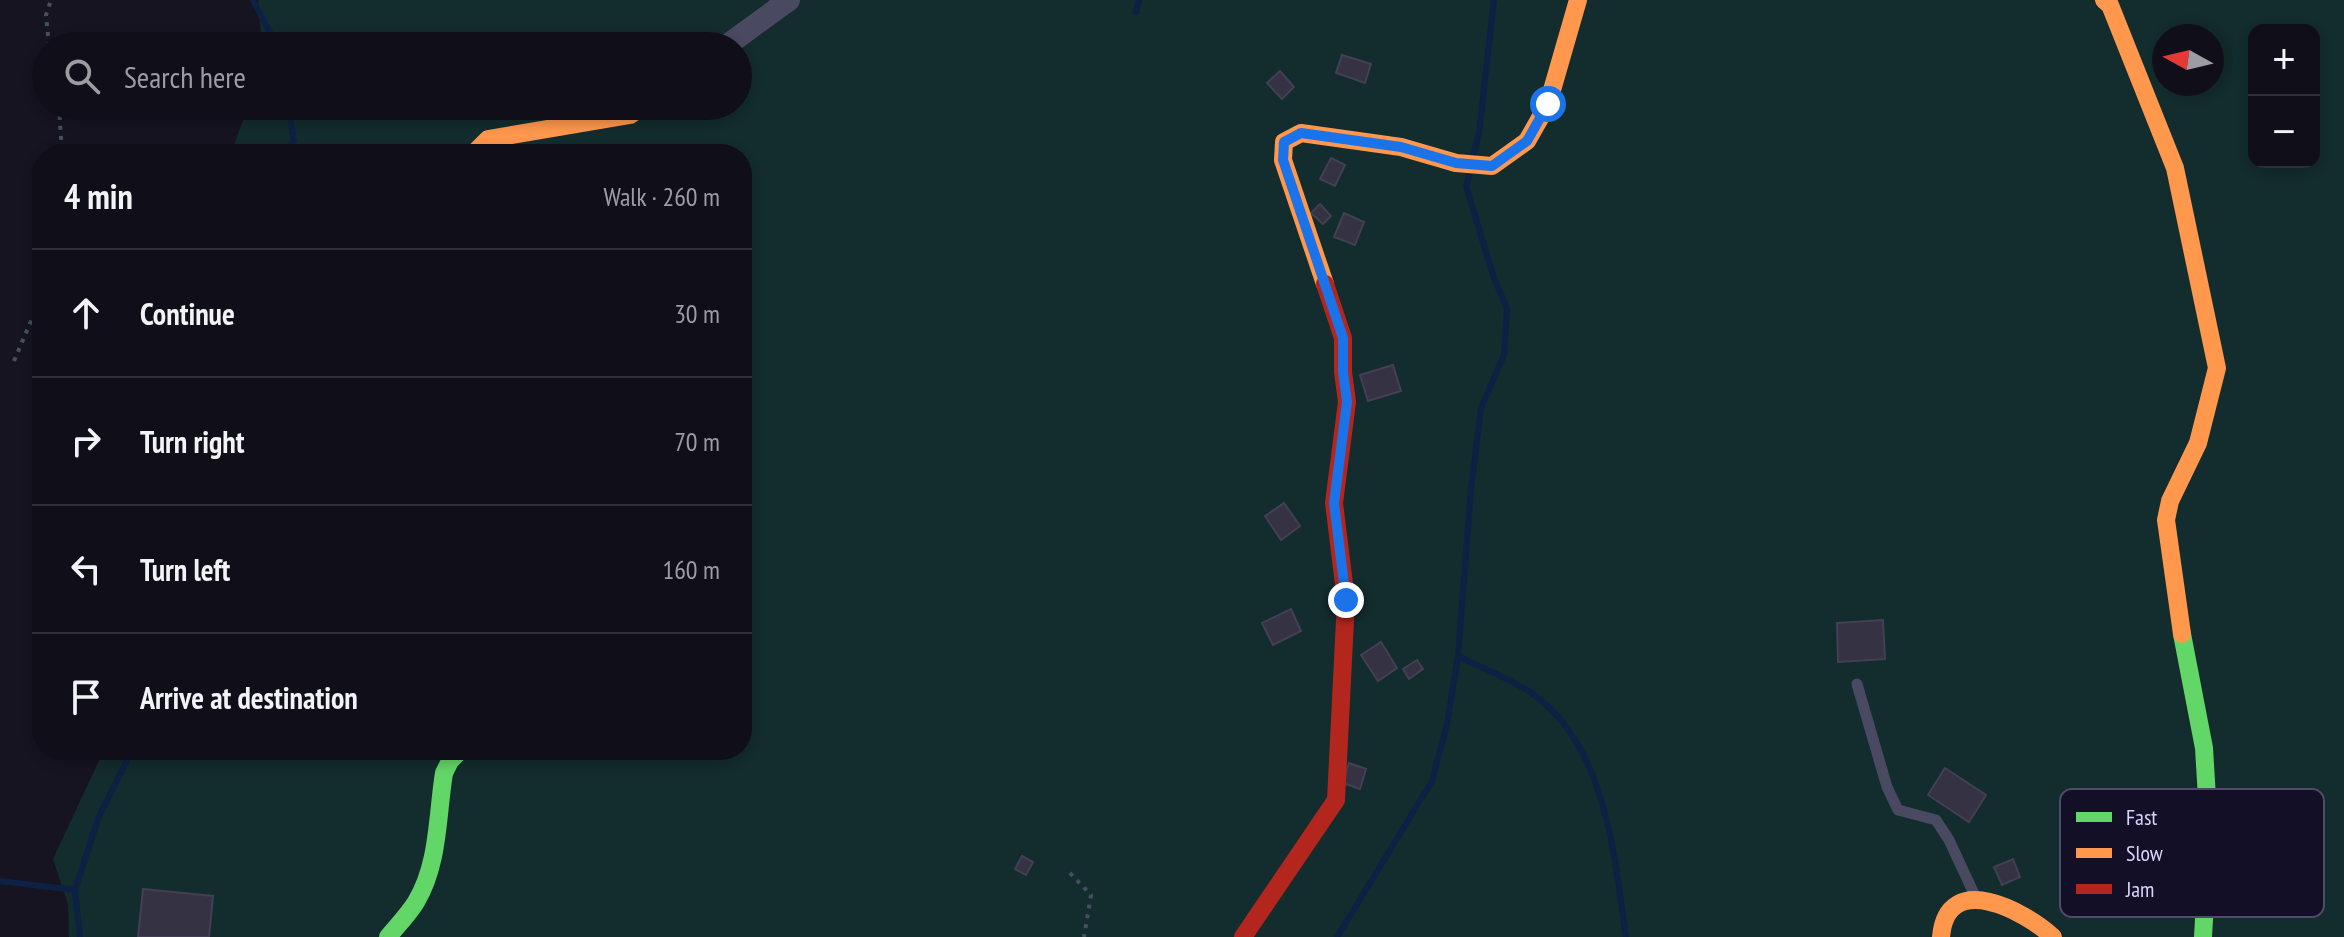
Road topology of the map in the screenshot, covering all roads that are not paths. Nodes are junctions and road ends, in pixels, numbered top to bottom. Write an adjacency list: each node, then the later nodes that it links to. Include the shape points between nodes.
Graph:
1 (789, 0): 4 (street)
2 (1578, 0): 13 (street, via 1548,104 1527,141 1492,166 1301,133 1284,142 1283,160 1343,338 1347,402 1334,503 1346,600 1336,800)
3 (2104, 0): 9 (street, via 2175,168 2217,368 2198,443 2166,520)
4 (745, 32)
5 (600, 120): 6 (street)
6 (483, 144)
7 (1857, 684): 10 (lane, via 1898,810 1936,820)
8 (451, 760): 12 (street, via 444,773 427,877 417,901)
9 (2206, 789)
10 (1977, 899): 14 (street, via 1951,910); 15 (street, via 2009,908)
11 (2204, 917): 16 (street)
12 (388, 937)
13 (1243, 937)
14 (1941, 937)
15 (2053, 937)
16 (2203, 937)

